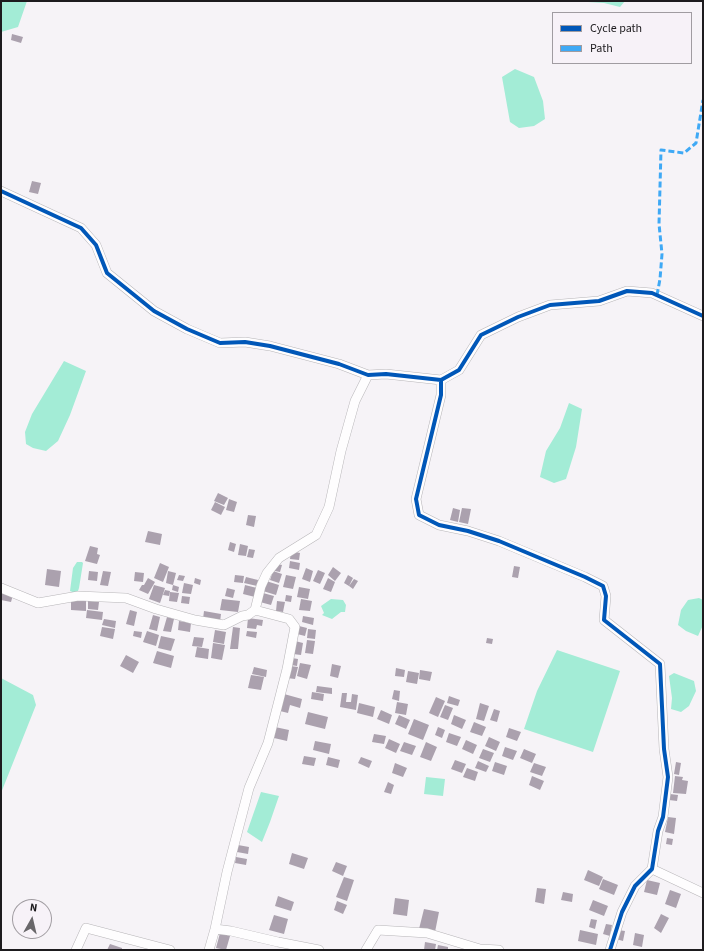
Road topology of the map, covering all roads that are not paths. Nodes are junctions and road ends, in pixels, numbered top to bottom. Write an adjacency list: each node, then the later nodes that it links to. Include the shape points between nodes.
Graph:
1 (1, 191): 3 (street, via 81,228 96,245 107,273 154,311 187,329 220,343 245,342 270,346 339,364)
2 (703, 316): 4 (street, via 652,293 627,291 599,301 550,305 518,316 481,335 459,370)
3 (368, 375): 4 (street, via 386,374); 6 (street, via 355,401 341,451 330,507 316,535 279,558 267,574)
4 (441, 380): 7 (street, via 440,403 416,499 419,515 439,525 500,541 603,586 606,596 604,620 660,664 664,749 668,777)
5 (1, 588): 6 (street, via 38,603 78,596 126,598 195,620 224,625)
6 (255, 610): 9 (street, via 289,619 295,626 288,669 268,743 249,788)
7 (652, 870): 8 (street); 16 (street, via 635,886 622,912)
8 (703, 893)
9 (215, 930): 12 (street); 13 (street, via 231,930)
10 (76, 950): 11 (street, via 86,928)
11 (170, 950)
12 (209, 950)
13 (319, 950)
14 (366, 950): 15 (street, via 378,930 427,933 480,949)
15 (499, 950)
16 (610, 950)

